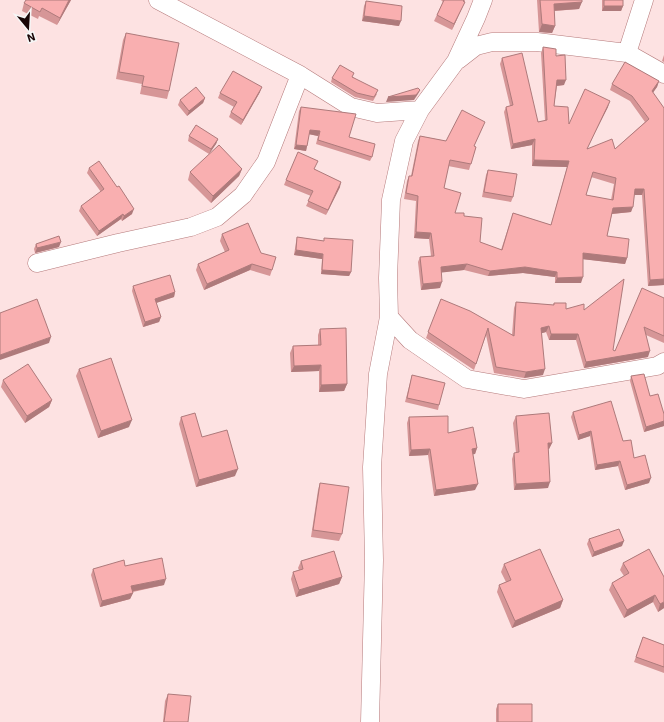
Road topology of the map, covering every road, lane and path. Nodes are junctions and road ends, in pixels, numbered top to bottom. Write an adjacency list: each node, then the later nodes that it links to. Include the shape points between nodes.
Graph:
1 (158, 0): 7 (street)
2 (483, 0): 5 (street)
3 (644, 0): 4 (street)
4 (627, 54): 5 (street, via 537,42 492,42 476,46); 6 (street)
5 (456, 61): 8 (street)
6 (664, 74)
7 (300, 75): 8 (street, via 352,107 377,113); 9 (street, via 266,162 243,195 217,217 192,228)
8 (420, 110): 10 (street, via 404,141 391,200)
9 (38, 263)
10 (388, 317): 11 (street, via 410,340 467,379 524,389 657,366); 12 (street, via 378,374 372,467 374,560)
11 (664, 362)
12 (370, 722)

